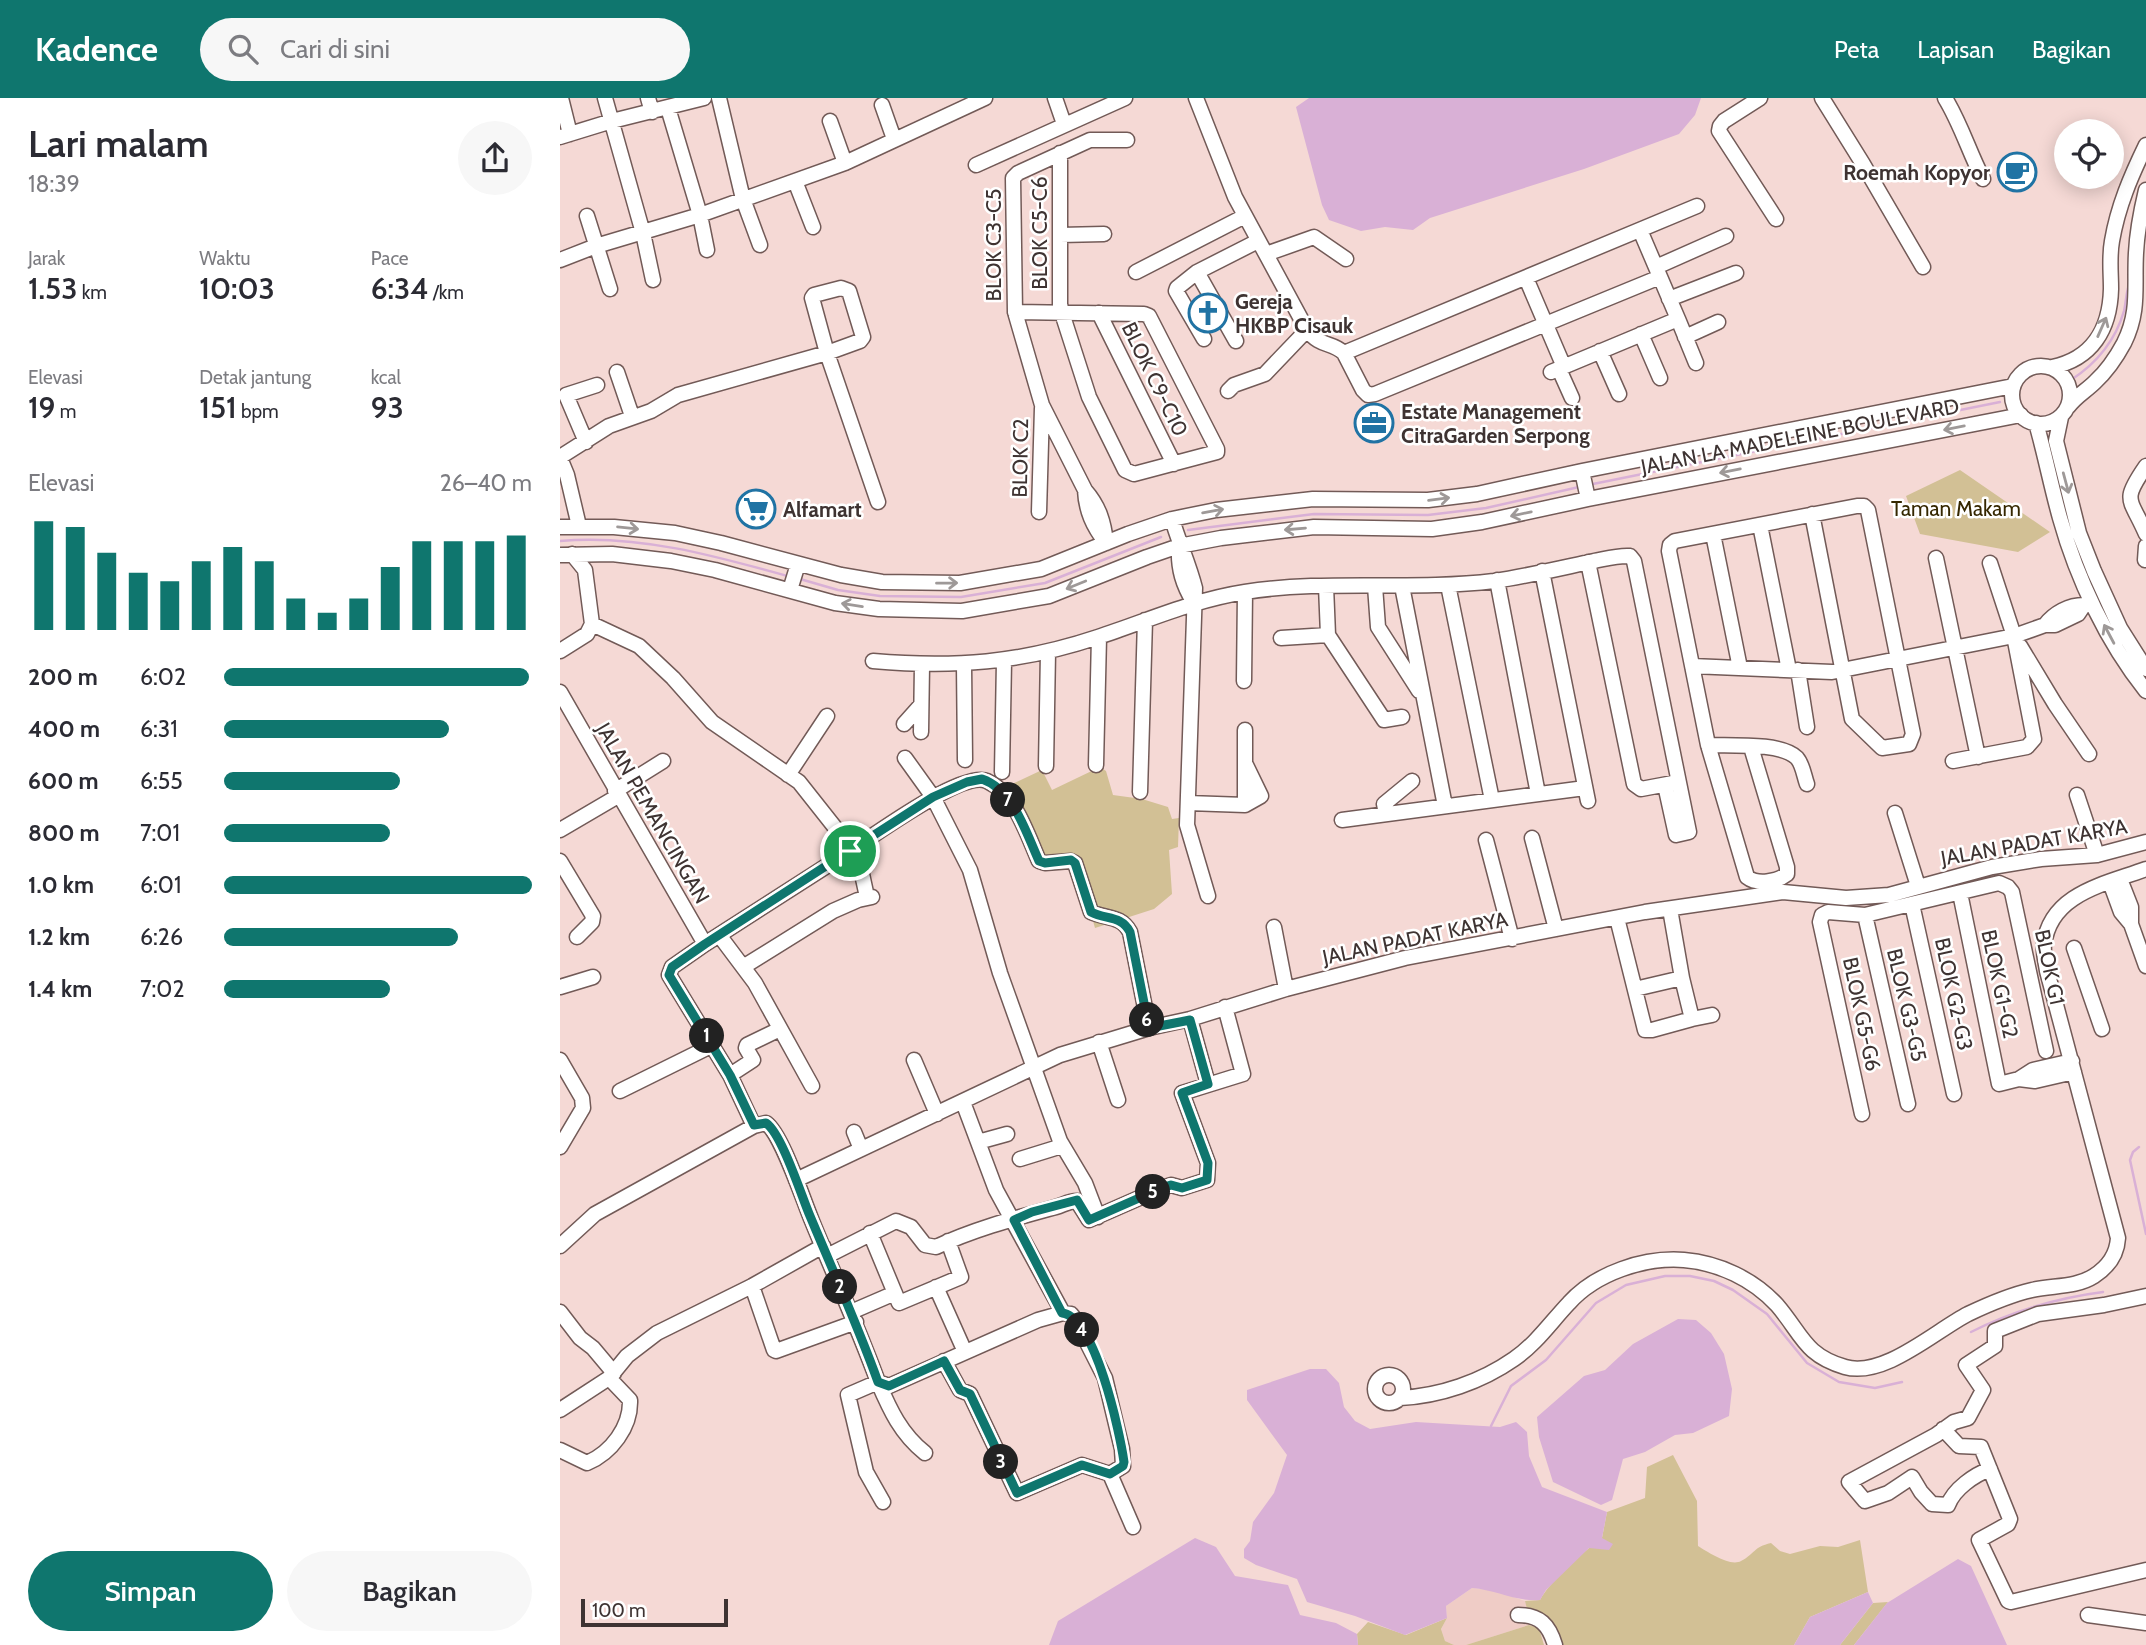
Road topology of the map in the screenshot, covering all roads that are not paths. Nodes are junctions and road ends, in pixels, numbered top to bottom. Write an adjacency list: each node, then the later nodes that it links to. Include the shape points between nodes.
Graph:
1 (561, 98): 18 (street)
2 (605, 98): 15 (street)
3 (719, 98): 28 (street)
4 (985, 98): 19 (street)
5 (1055, 98): 17 (street)
6 (1125, 98): 17 (street)
7 (1196, 98): 32 (street)
8 (1760, 98): 33 (street, via 1724,121 1719,131)
9 (1822, 98): 47 (street)
10 (1945, 98): 25 (street)
11 (695, 99): 14 (street)
12 (650, 105): 14 (street); 15 (street)
13 (882, 105): 19 (street)
14 (668, 108): 30 (street)
15 (612, 121): 18 (street); 36 (street)
16 (831, 121): 23 (street)
17 (1064, 124): 24 (street)
18 (565, 136)
19 (894, 139): 23 (street)
20 (1127, 140): 22 (street, via 1090,140)
21 (2146, 145): 71 (street, one-way to 21, via 2080,358 2102,329 2109,309 2109,262 2119,207)
22 (1060, 153): 38 (street, BLOK C5-C6); 56 (street, BLOK C3-C5, via 1013,178)
23 (845, 163): 26 (street)
24 (976, 165)
25 (1983, 179)
26 (795, 181): 28 (street); 34 (street)
27 (2146, 190): 81 (street, via 2139,219 2133,318 2111,364)
28 (743, 199): 30 (street); 41 (street)
29 (1697, 206): 35 (street)
30 (700, 215): 36 (street); 43 (street)
31 (587, 216): 42 (street)
32 (1245, 216): 40 (street); 48 (street)
33 (1776, 219)
34 (813, 228)
35 (1640, 230): 50 (street); 52 (street)
36 (643, 233): 42 (street); 53 (street)
37 (1104, 234): 38 (street)
38 (1060, 235): 57 (street, BLOK C5-C6)
39 (1726, 236): 50 (street)
40 (1258, 240): 44 (street); 49 (street)
41 (760, 245)
42 (596, 246): 46 (street); 54 (street)
43 (707, 250)
44 (1266, 254): 45 (street, via 1314,237); 62 (street)
45 (1346, 259)
46 (560, 260)
47 (1923, 267)
48 (1136, 272)
49 (1197, 272): 65 (street, via 1176,291); 66 (street)
50 (1658, 272): 55 (street); 61 (street)
51 (1736, 273): 55 (street)
52 (1526, 278): 61 (street); 69 (street)
53 (653, 280)
54 (610, 289)
55 (1670, 299): 59 (street)
56 (1015, 312): 57 (street); 80 (street, BLOK C3-C5)
57 (1062, 313): 58 (street); 87 (street, BLOK C5-C6, via 1089,397 1125,470 1134,474)
58 (1099, 313): 87 (street, BLOK C9-C10); 87 (street, via 1144,314 1152,319 1217,449 1215,454)
59 (1678, 319): 63 (street); 64 (street)
60 (1718, 322): 64 (street)
61 (1546, 326): 69 (street, via 1376,394 1363,390); 72 (street)
62 (1307, 330): 69 (street, via 1315,340); 77 (street, via 1265,374)
63 (1641, 334): 67 (street); 74 (street)
64 (1685, 337): 70 (street)
65 (1204, 339)
66 (1236, 341)
67 (1601, 351): 72 (street); 78 (street)
68 (827, 353): 68 (street, via 863,337 845,288 812,296); 83 (street, via 678,395); 91 (street)
69 (1345, 354)
70 (1696, 363)
71 (2052, 368): 76 (street, via 2033,366); 81 (street, via 2070,388)
72 (1558, 369): 79 (street)
73 (617, 372): 83 (street)
74 (1660, 379)
75 (597, 385): 85 (street, via 566,395)
76 (2013, 386): 82 (street, via 2013,402); 89 (street, JALAN LA MADELEINE BOULEVARD)
77 (1228, 391)
78 (1619, 394)
79 (1572, 398)
80 (1042, 405): 92 (street, BLOK C2); 99 (street, via 1084,490 1095,529)
81 (2064, 412): 84 (street, via 2053,422); 114 (street, one-way to 114, via 2056,441)
82 (2021, 415): 84 (street); 90 (street, JALAN LA MADELEINE BOULEVARD, one-way to 90)
83 (632, 416): 85 (street)
84 (2036, 423): 114 (street, via 2072,555)
85 (586, 442): 86 (street)
86 (560, 458): 96 (street, via 567,475)
87 (1174, 464)
88 (2145, 470): 98 (street, via 2129,496)
89 (1582, 471): 90 (street); 94 (street, JALAN LA MADELEINE BOULEVARD, one-way to 89, via 1313,499 1428,500)
90 (1588, 499): 100 (street, JALAN LA MADELEINE BOULEVARD, one-way to 100, via 1432,529 1314,527)
91 (878, 502)
92 (1039, 512)
93 (1812, 514): 95 (street); 125 (street, via 1857,506 1868,510); 134 (street)
94 (1172, 519): 99 (street, JALAN LA MADELEINE BOULEVARD); 100 (street)
95 (1760, 524): 97 (street); 133 (street)
96 (570, 526): 105 (street, JALAN LA MADELEINE BOULEVARD, one-way to 105, via 675,533)
97 (1713, 534): 130 (street, via 1675,541 1669,551); 131 (street)
98 (2146, 534)
99 (1105, 542): 105 (street, JALAN LA MADELEINE BOULEVARD, one-way to 99, via 882,582 960,583 1041,569)
100 (1179, 546): 112 (street, JALAN LA MADELEINE BOULEVARD, one-way to 112, via 1049,596 962,611 879,609); 115 (street, via 1185,589)
101 (566, 554): 112 (street, JALAN LA MADELEINE BOULEVARD, via 671,561); 117 (street, via 585,570)
102 (1936, 558): 122 (street)
103 (1588, 562): 103 (street, via 1634,784 1641,789 1672,784 1634,561 1625,555); 106 (street)
104 (1990, 563): 119 (street)
105 (798, 564): 112 (street)
106 (1542, 571): 107 (street); 162 (street, via 1586,794)
107 (1497, 580): 108 (street); 162 (street)
108 (1448, 585): 111 (street); 165 (street)
109 (1326, 586): 110 (street); 113 (street); 118 (street)
110 (1375, 586): 111 (street); 138 (street, via 1378,627)
111 (1402, 586): 138 (street)
112 (790, 590)
113 (1245, 592): 115 (street); 135 (street)
114 (2094, 600): 119 (street, via 2074,605 2051,616 2045,625); 132 (street, via 2120,628); 136 (street, one-way to 114, via 2115,645)
115 (1194, 603): 116 (street); 166 (street)
116 (1145, 620): 120 (street); 160 (street)
117 (592, 624): 123 (street, via 587,634); 157 (street, via 639,646 712,722)
118 (1328, 635): 121 (street); 141 (street, via 1384,720)
119 (2014, 636): 122 (street); 148 (street); 149 (street, via 2034,739 2027,747)
120 (1099, 637): 124 (street); 154 (street)
121 (1281, 638)
122 (1955, 648): 125 (street); 149 (street)
123 (560, 650)
124 (1048, 652): 127 (street); 155 (street)
125 (1898, 659): 134 (street); 134 (street, via 1913,740 1885,749 1852,719)
126 (873, 661): 128 (street)
127 (1004, 661): 129 (street); 156 (street)
128 (922, 665): 129 (street); 139 (street)
129 (964, 665): 151 (street)
130 (1692, 666): 131 (street); 146 (street)
131 (1740, 668): 133 (street)
132 (2146, 669)
133 (1793, 670): 134 (street); 143 (street)
134 (1842, 670)
135 (1244, 681)
136 (2146, 691)
137 (560, 692): 161 (street, JALAN PEMANCINGAN)
138 (1424, 698): 167 (street)
139 (921, 705): 142 (street); 145 (street)
140 (827, 716): 157 (street)
141 (1402, 717)
142 (904, 724)
143 (1807, 727)
144 (1245, 730): 166 (street, via 1245,805)
145 (921, 732)
146 (1708, 745): 147 (street); 147 (street, via 1747,877 1756,882 1781,879 1787,867)
147 (1751, 747): 159 (street, via 1778,748 1795,756)
148 (2090, 754)
149 (1978, 757): 153 (street)
150 (905, 758): 164 (street)
151 (965, 760)
152 (663, 761): 161 (street)
153 (1953, 761)
154 (1096, 765)
155 (1046, 766)
156 (1002, 772)
157 (788, 775): 175 (street, via 814,800)
158 (1412, 781): 169 (street, via 1384,804)
159 (1807, 784)
160 (1140, 792)
161 (616, 794): 171 (street); 192 (street, JALAN PEMANCINGAN)
162 (1538, 794): 165 (street)
163 (2077, 795): 176 (street)
164 (933, 797): 175 (street); 205 (street, via 974,780 988,782 1000,790 1020,818 1039,861 1075,863 1091,912 1121,920 1130,932); 214 (street, via 975,883 1000,973)
165 (1492, 800): 167 (street)
166 (1188, 803): 182 (street, via 1187,825)
167 (1445, 806): 169 (street)
168 (1895, 813): 180 (street)
169 (1386, 814): 170 (street)
170 (1342, 820)
171 (560, 830)
172 (1532, 838): 188 (street)
173 (1486, 840): 191 (street)
174 (2146, 842): 176 (street, JALAN PADAT KARYA)
175 (850, 851): 189 (street); 195 (street, via 869,897 833,911)
176 (2096, 855): 180 (street, JALAN PADAT KARYA, via 1992,867)
177 (560, 860): 190 (street, via 593,916)
178 (2146, 869): 179 (street)
179 (2115, 880): 194 (street, via 2131,907 2131,924); 213 (street, via 2084,890 2065,903 2050,924 2043,946)
180 (1918, 886): 184 (street, JALAN PADAT KARYA, via 1858,898 1783,892)
181 (1960, 893): 183 (street); 210 (street, BLOK G1, via 1999,883 2012,892); 213 (street, BLOK G1-G2, via 1999,1084 2033,1070)
182 (1208, 896)
183 (1912, 904): 185 (street); 219 (street, BLOK G2-G3)
184 (1670, 909): 186 (street, JALAN PADAT KARYA); 197 (street)
185 (1865, 915): 222 (street, BLOK G3-G5); 224 (street, BLOK G5-G6, via 1828,912 1820,922)
186 (1617, 918): 188 (street, JALAN PADAT KARYA); 200 (street)
187 (1274, 927): 199 (street)
188 (1556, 929): 191 (street, JALAN PADAT KARYA)
189 (719, 935): 192 (street); 195 (street)
190 (577, 937)
191 (1512, 939): 199 (street, JALAN PADAT KARYA, via 1421,954)
192 (705, 944): 209 (street, via 672,967 669,975)
193 (2074, 948): 207 (street)
194 (2146, 966)
195 (743, 967): 206 (street)
196 (593, 977): 198 (street)
197 (1682, 978): 200 (street); 203 (street)
198 (561, 988)
199 (1286, 989): 201 (street, JALAN PADAT KARYA)
200 (1635, 989): 203 (street, via 1645,1030)
201 (1225, 1007): 204 (street, JALAN PADAT KARYA); 216 (street, via 1243,1074)
202 (1712, 1015): 203 (street)
203 (1692, 1019)
204 (1190, 1020): 205 (street, JALAN PADAT KARYA); 216 (street)
205 (1149, 1028): 208 (street, JALAN PADAT KARYA)
206 (780, 1029): 215 (street, via 747,1045 753,1060); 217 (street)
207 (2102, 1029)
208 (1099, 1042): 214 (street, JALAN PADAT KARYA); 220 (street)
209 (713, 1045): 215 (street); 218 (street)
210 (2046, 1051)
211 (914, 1059): 223 (street)
212 (560, 1060): 230 (street, via 583,1108)
213 (2073, 1066): 251 (street, via 2118,1238 2107,1266 2093,1277 2005,1297 1893,1360 1849,1368 1810,1350 1768,1296 1735,1274 1710,1264 1651,1262 1623,1268 1594,1282 1515,1359 1487,1376 1458,1387)
214 (1034, 1067): 221 (street, JALAN PADAT KARYA); 229 (street)
215 (730, 1075): 225 (street)
216 (1208, 1084): 234 (street, via 1182,1093 1208,1163 1207,1180 1182,1188 1162,1188)
217 (812, 1086)
218 (620, 1091)
219 (1954, 1094)
220 (1118, 1100)
221 (963, 1102): 223 (street, JALAN PADAT KARYA); 228 (street)
222 (1908, 1104)
223 (937, 1114): 231 (street, JALAN PADAT KARYA)
224 (1862, 1114)
225 (754, 1125): 233 (street, via 769,1125); 238 (street, via 595,1214)
226 (854, 1132): 231 (street)
227 (1007, 1133): 228 (street)
228 (978, 1142): 235 (street, via 996,1191)
229 (1062, 1146): 232 (street); 234 (street, via 1085,1183)
230 (560, 1147)
231 (861, 1149): 233 (street, JALAN PADAT KARYA)
232 (1020, 1159)
233 (796, 1180): 239 (street)
234 (1098, 1217): 235 (street, via 1089,1220 1077,1200)
235 (1014, 1220): 237 (street); 245 (street)
236 (870, 1233): 237 (street, via 896,1221 911,1227 925,1245 936,1247); 239 (street); 242 (street)
237 (948, 1241): 241 (street, via 961,1277)
238 (560, 1246)
239 (825, 1251): 240 (street); 246 (street)
240 (752, 1286): 246 (street, via 776,1351); 249 (street, via 657,1333 627,1356)
241 (936, 1287): 242 (street, via 900,1303); 247 (street)
242 (895, 1293): 246 (street)
243 (2146, 1296): 253 (street, via 2038,1314 1995,1331 1996,1346 1966,1364 1983,1391 1968,1418)
244 (560, 1312): 249 (street)
245 (1062, 1313): 247 (street); 257 (street, via 1076,1319 1105,1378 1124,1462)
246 (854, 1317): 250 (street)
247 (965, 1352): 248 (street)
248 (944, 1361): 250 (street, via 889,1386); 257 (street, via 960,1390 970,1394 1016,1492 1082,1465)
249 (612, 1375): 252 (street); 254 (street, via 630,1400 619,1436 599,1458 587,1463)
250 (878, 1382): 255 (street, via 904,1433); 258 (street, via 848,1395 866,1472)
251 (1400, 1398)
252 (560, 1410)
253 (1943, 1429): 256 (street, via 1959,1446 1981,1447); 256 (street, via 1849,1482 1865,1501 1912,1477 1932,1504 1948,1505 1953,1492)
254 (560, 1450)
255 (925, 1453)
256 (1990, 1469): 260 (street, via 2010,1519 1979,1540 2007,1601)
257 (1110, 1474): 259 (street)
258 (883, 1502)
259 (1133, 1528)
260 (2146, 1570)
261 (1518, 1615): 264 (street, via 1541,1620)
262 (2088, 1615): 263 (street)
263 (2146, 1623)
264 (1555, 1645)

